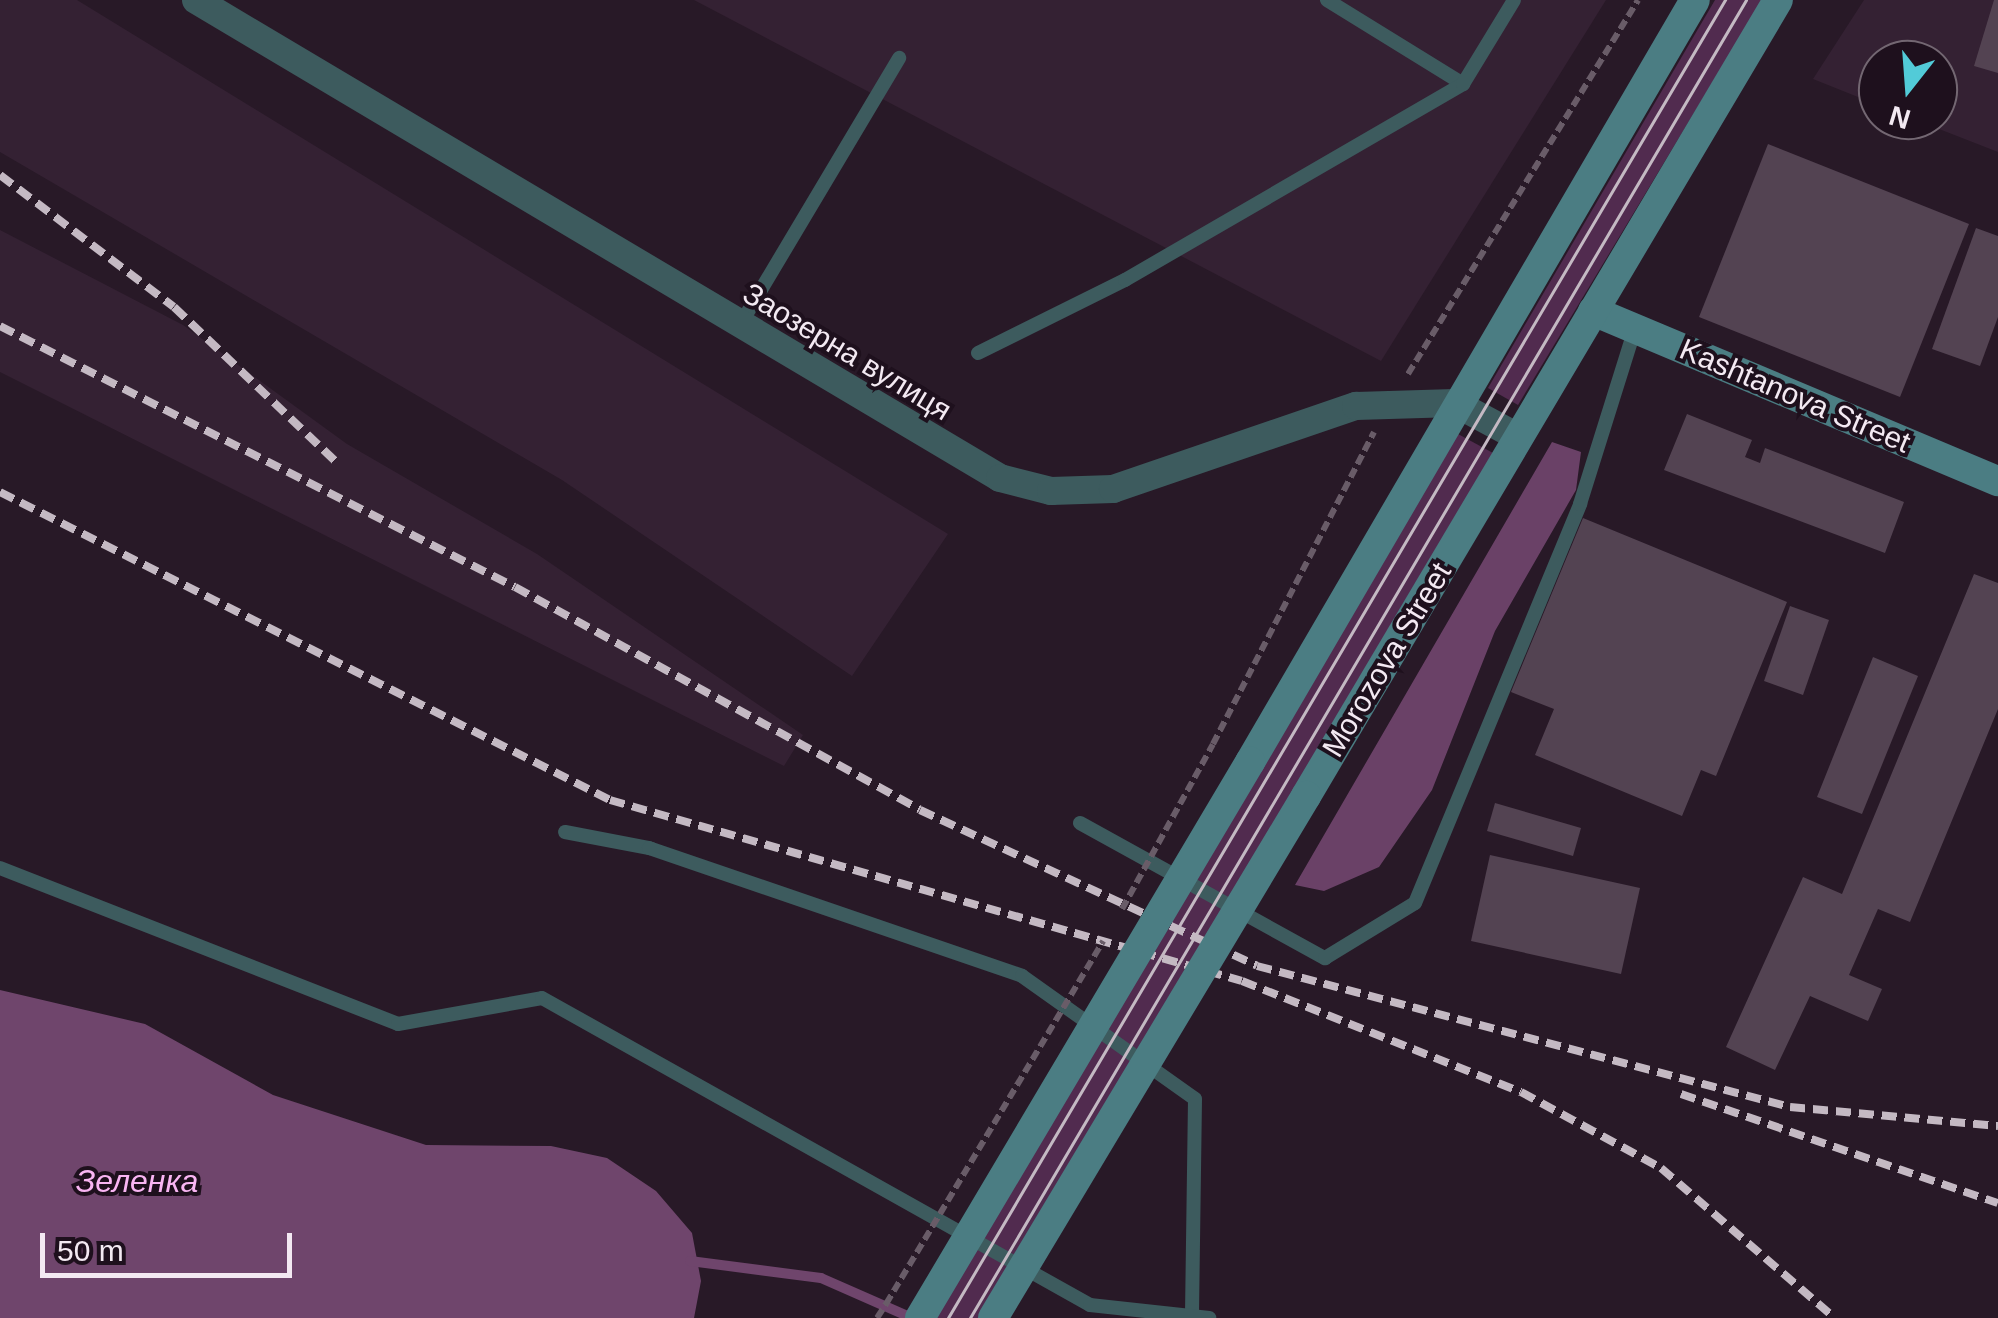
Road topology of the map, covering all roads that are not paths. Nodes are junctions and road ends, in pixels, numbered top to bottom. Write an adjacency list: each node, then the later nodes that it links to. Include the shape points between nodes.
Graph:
1 (196, 0): 9 (street, Заозерна вулиця)
2 (1327, 0): 7 (lane)
3 (1514, 0): 7 (lane)
4 (1695, 0): 12 (main road)
5 (1778, 0): 8 (main road, Morozova Street)
6 (899, 58): 9 (lane)
7 (1463, 84): 11 (lane, via 1125,280)
8 (1593, 311): 10 (main road, Kashtanova Street); 13 (main road, Morozova Street)
9 (740, 325): 12 (street, Заозерна вулиця, via 973,465 1051,491 1142,482 1312,416)
10 (1636, 329): 14 (main road, Kashtanova Street); 15 (lane, via 1580,504 1415,903 1325,958)
11 (978, 353)
12 (1454, 403): 13 (street); 19 (main road, bridge)
13 (1518, 437): 20 (main road, Morozova Street, bridge)
14 (1998, 481)
15 (1080, 823)
16 (565, 832): 18 (lane, via 648,848 1022,976 1195,1099)
17 (0, 868): 18 (lane, via 398,1024 542,998 1090,1306)
18 (1199, 1315)
19 (920, 1318)
20 (993, 1318)

